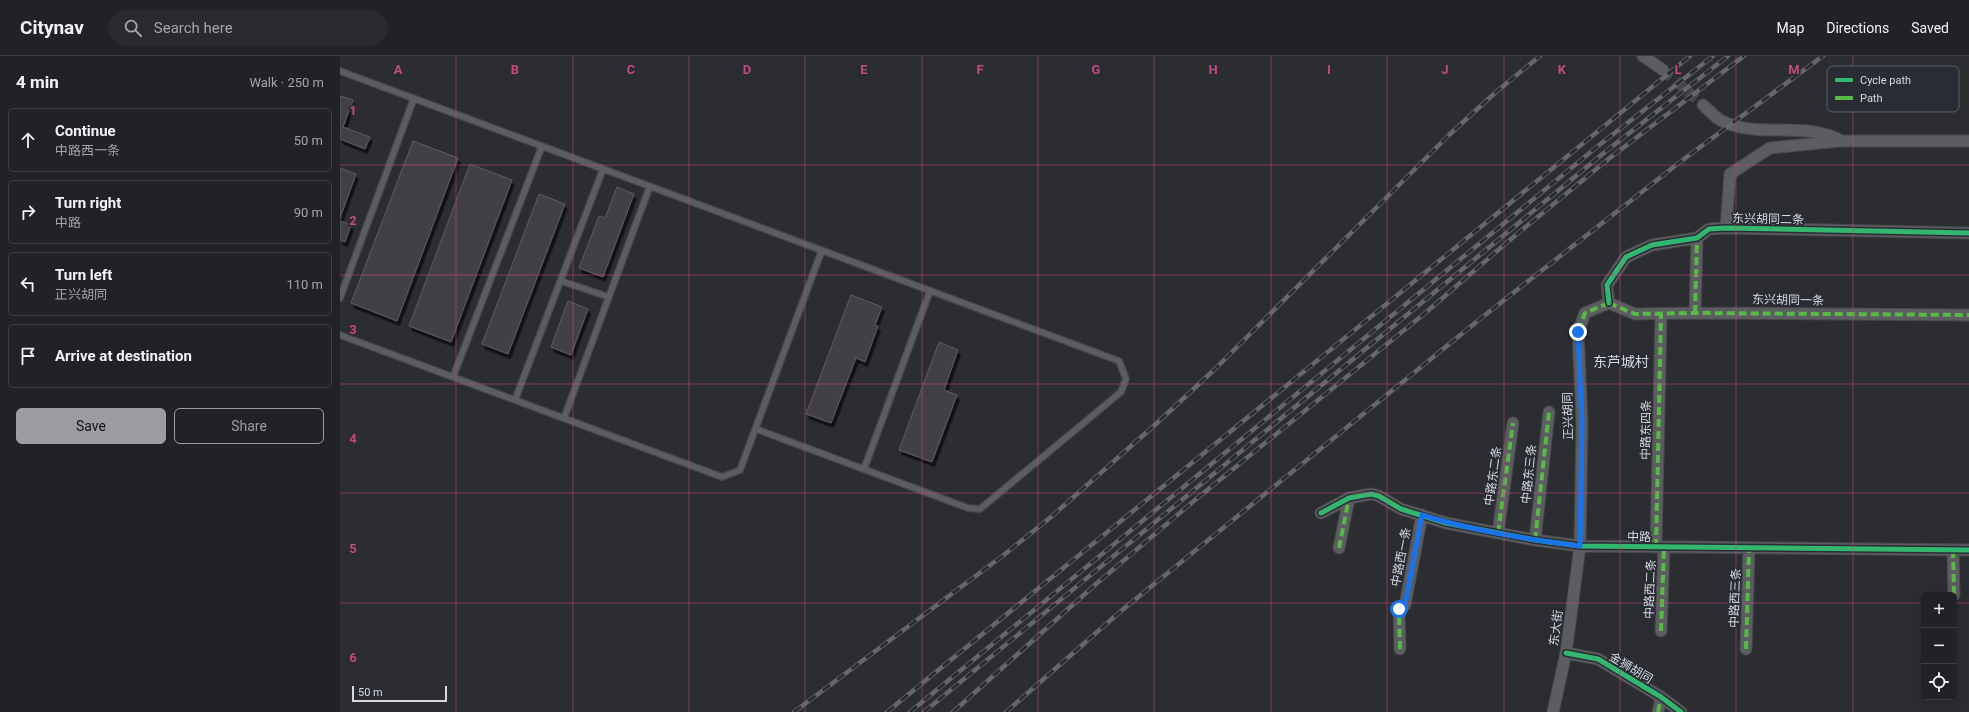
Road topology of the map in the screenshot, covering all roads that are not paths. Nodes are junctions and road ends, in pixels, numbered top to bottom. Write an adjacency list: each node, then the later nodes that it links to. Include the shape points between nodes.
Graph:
1 (1644, 56): 2 (street)
2 (1663, 70)
3 (340, 71): 4 (lane)
4 (414, 98): 8 (lane); 18 (lane)
5 (1703, 105): 6 (street, via 1722,121 1752,130 1814,132 1829,135)
6 (1840, 141): 7 (street); 11 (street, via 1770,148 1730,174)
7 (1969, 141)
8 (542, 146): 9 (lane); 24 (lane)
9 (603, 169): 10 (lane); 15 (lane)
10 (650, 186): 14 (lane); 17 (lane)
11 (1726, 228): 12 (street, 东兴胡同二条); 13 (street, 东兴胡同二条, via 1709,229)
12 (1969, 233)
13 (1697, 238): 19 (street, 东兴胡同二条, via 1652,244 1626,257 1607,285); 20 (street)
14 (822, 250): 16 (lane); 29 (lane)
15 (560, 281): 17 (lane); 25 (lane)
16 (930, 291): 30 (lane); 30 (lane, via 1119,361 1126,379 1121,392 980,509 968,508)
17 (609, 297): 27 (lane)
18 (340, 298)
19 (1609, 303): 21 (street, 东兴胡同一条, via 1635,314); 36 (street, 正兴胡同, via 1585,313 1578,332 1582,422)
20 (1695, 313): 21 (street, 东兴胡同一条); 22 (street, 东兴胡同一条)
21 (1661, 314): 37 (street, 中路东四条)
22 (1969, 315)
23 (340, 335): 24 (lane)
24 (453, 377): 25 (lane)
25 (515, 400): 27 (lane)
26 (1549, 412): 35 (street, 中路东三条)
27 (564, 418): 29 (lane, via 722,476 740,470)
28 (1513, 423): 34 (street, 中路东二条)
29 (756, 429): 30 (lane)
30 (864, 469)
31 (1349, 498): 32 (street, 中路); 33 (street, 中路, via 1371,494 1380,496 1401,509); 38 (street)
32 (1321, 513)
33 (1422, 515): 34 (street, 中路, via 1446,523); 44 (street, 中路西一条, via 1405,605 1399,609)
34 (1498, 533): 35 (street, 中路)
35 (1535, 540): 36 (street, 中路)
36 (1580, 546): 37 (street, 中路); 46 (street, 东大街)
37 (1660, 547): 39 (street, 中路); 43 (street, 中路西二条)
38 (1339, 548)
39 (1749, 548): 40 (street, 中路); 45 (street, 中路西三条)
40 (1954, 550): 41 (street, 中路); 42 (street)
41 (1969, 550)
42 (1954, 592)
43 (1661, 631)
44 (1400, 648)
45 (1746, 649)
46 (1566, 653): 47 (street, 金狮胡同, via 1598,659); 48 (street, 东大街)
47 (1661, 697): 49 (street); 50 (street, 金狮胡同)
48 (1553, 712)
49 (1658, 712)
50 (1681, 712)

